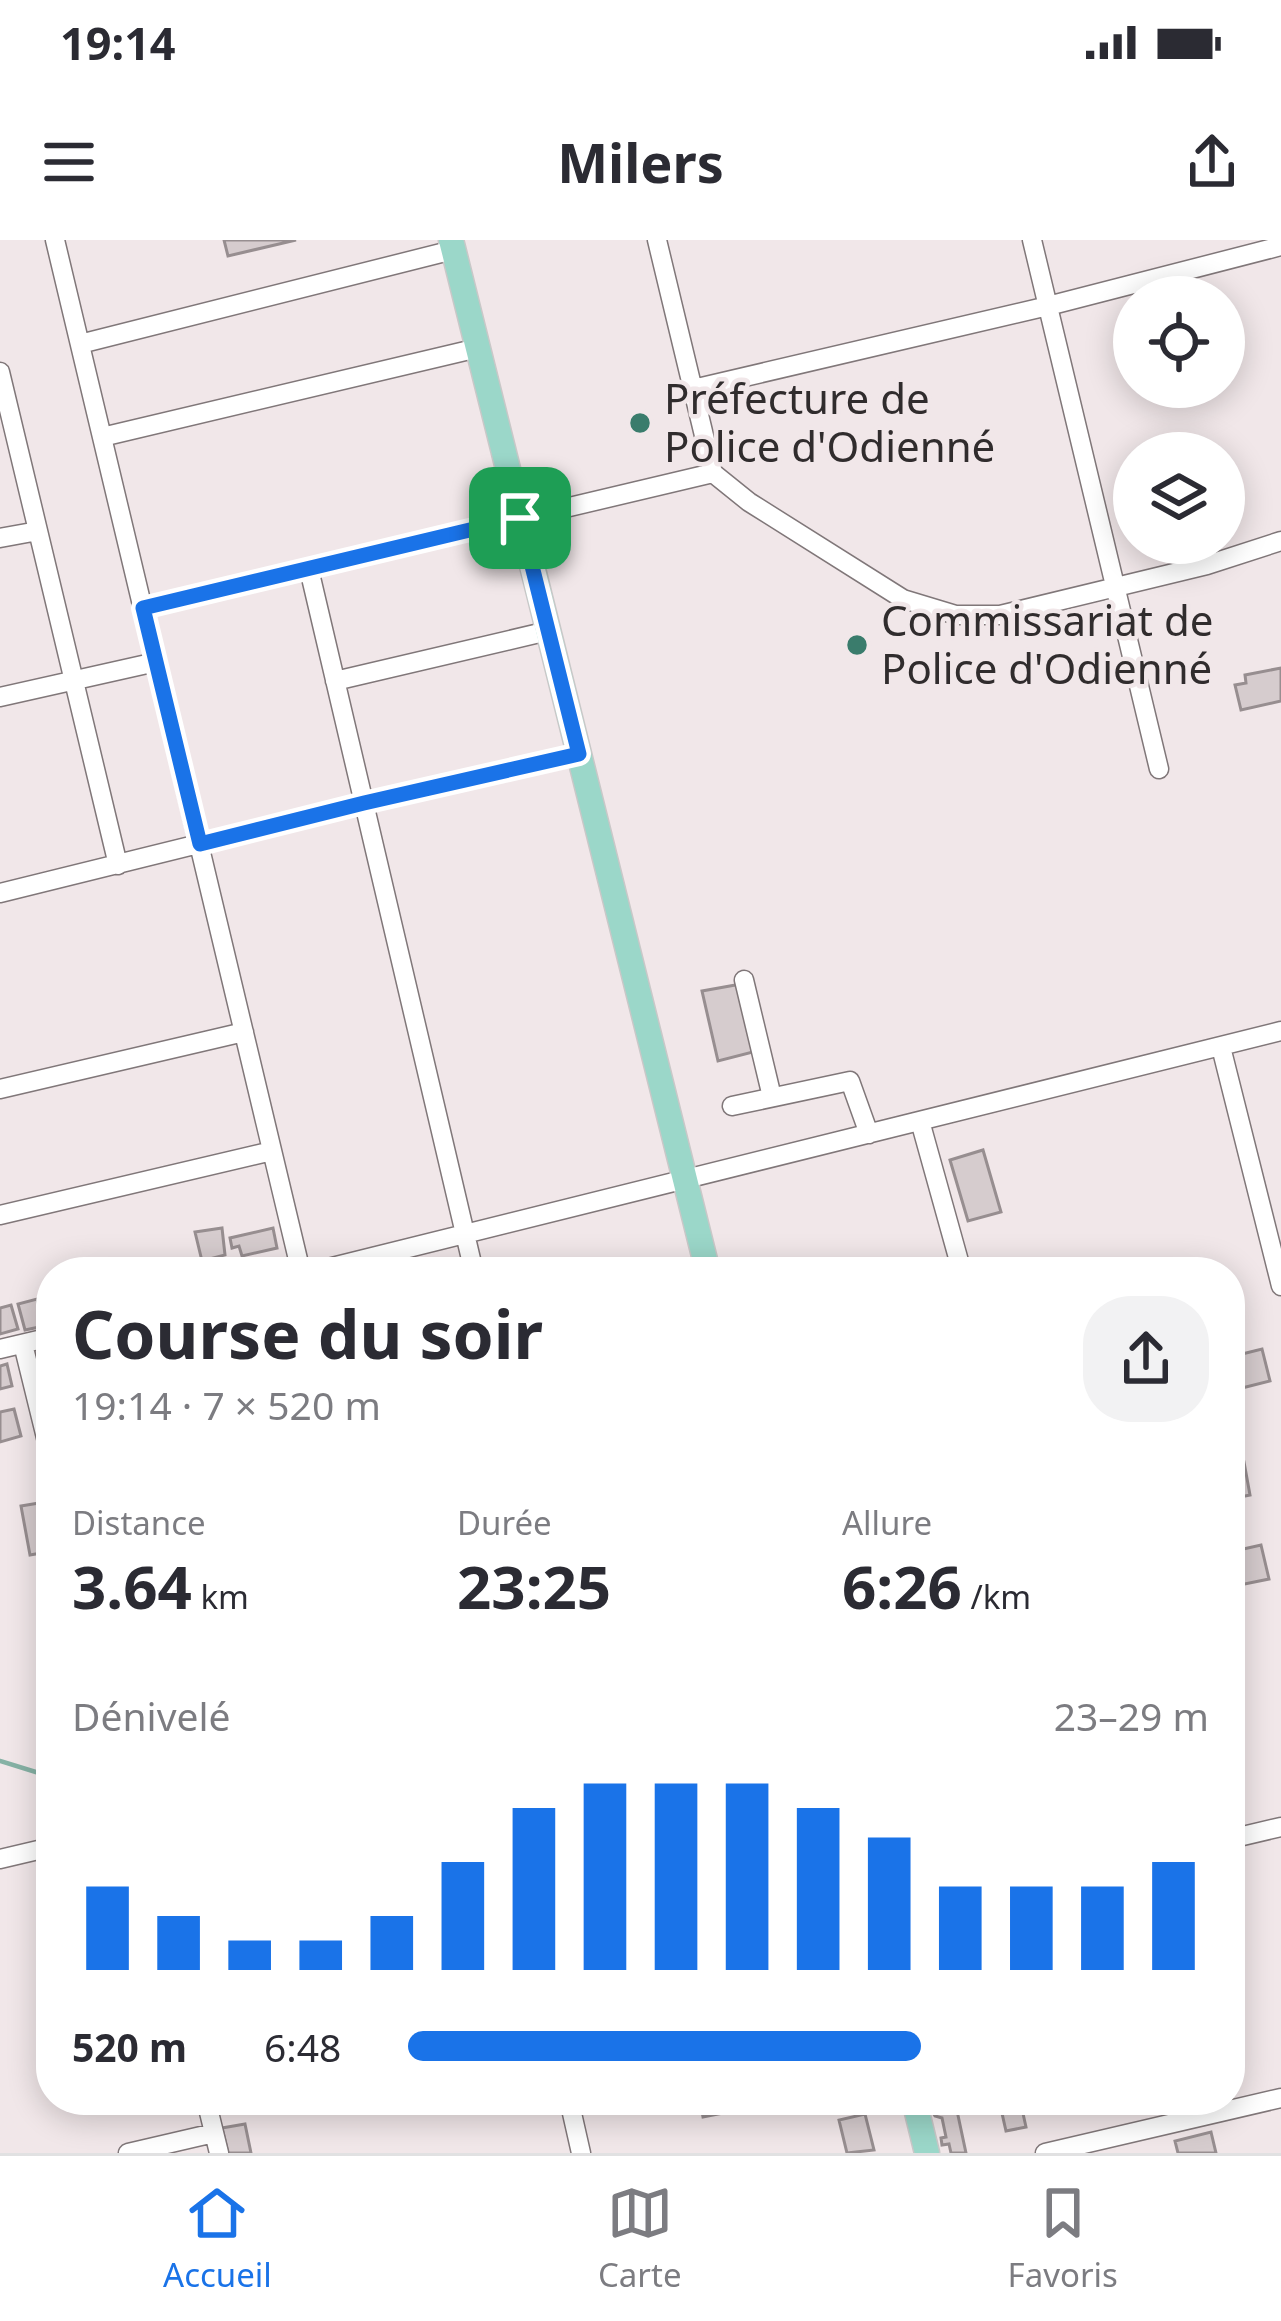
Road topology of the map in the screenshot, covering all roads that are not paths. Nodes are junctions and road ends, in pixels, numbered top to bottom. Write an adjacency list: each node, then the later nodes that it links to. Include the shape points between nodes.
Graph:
1 (55, 240): 7 (street)
2 (657, 240): 10 (street)
3 (1032, 240): 6 (street)
4 (452, 245): 7 (street); 8 (main road)
5 (1281, 246): 6 (street)
6 (1048, 306): 10 (street); 18 (street)
7 (80, 344): 11 (street)
8 (478, 348): 11 (street); 13 (main road)
9 (0, 372): 14 (street)
10 (693, 389): 12 (street)
11 (102, 437): 19 (street)
12 (713, 473): 13 (street); 18 (street, via 903,599 956,615 1000,615)
13 (520, 518): 17 (street); 20 (main road)
14 (38, 530): 15 (street); 22 (street)
15 (0, 538)
16 (1281, 541): 18 (street)
17 (309, 569): 19 (street); 23 (street)
18 (1115, 587): 26 (street)
19 (143, 608): 21 (street)
20 (548, 632): 23 (street); 25 (main road)
21 (156, 662): 22 (street); 28 (street)
22 (74, 680): 24 (street); 29 (street)
23 (335, 681): 27 (street)
24 (0, 698)
25 (579, 754): 27 (street); 41 (main road)
26 (1159, 770)
27 (364, 803): 28 (street); 43 (street)
28 (200, 844): 29 (street); 33 (street)
29 (118, 865): 30 (street)
30 (0, 893)
31 (744, 980): 36 (street)
32 (1281, 1031): 34 (street)
33 (244, 1032): 35 (street); 40 (street)
34 (1221, 1047): 38 (street); 49 (street)
35 (0, 1089)
36 (772, 1097): 37 (street); 39 (street, via 850,1081)
37 (732, 1106)
38 (920, 1121): 39 (street); 48 (street)
39 (869, 1134): 41 (street)
40 (272, 1151): 42 (street); 44 (street)
41 (685, 1180): 43 (street); 47 (main road)
42 (0, 1215)
43 (465, 1234): 45 (street); 46 (street)
44 (297, 1257)
45 (372, 1257)
46 (470, 1257)
47 (704, 1257)
48 (958, 1257)
49 (1281, 1286)
50 (36, 1340): 51 (street)
51 (23, 1343): 52 (street); 53 (street)
52 (0, 1349)
53 (36, 1396)
54 (1281, 1827): 55 (street)
55 (1245, 1835)
56 (36, 1851): 57 (street)
57 (0, 1859)
58 (1281, 2098): 59 (street)
59 (1245, 2103)
60 (210, 2115): 64 (street)
61 (572, 2115): 67 (street)
62 (918, 2115): 68 (main road)
63 (1174, 2115): 69 (street)
64 (214, 2133): 65 (street); 66 (street)
65 (128, 2153)
66 (219, 2153)
67 (581, 2153)
68 (927, 2153)
69 (1046, 2153)

